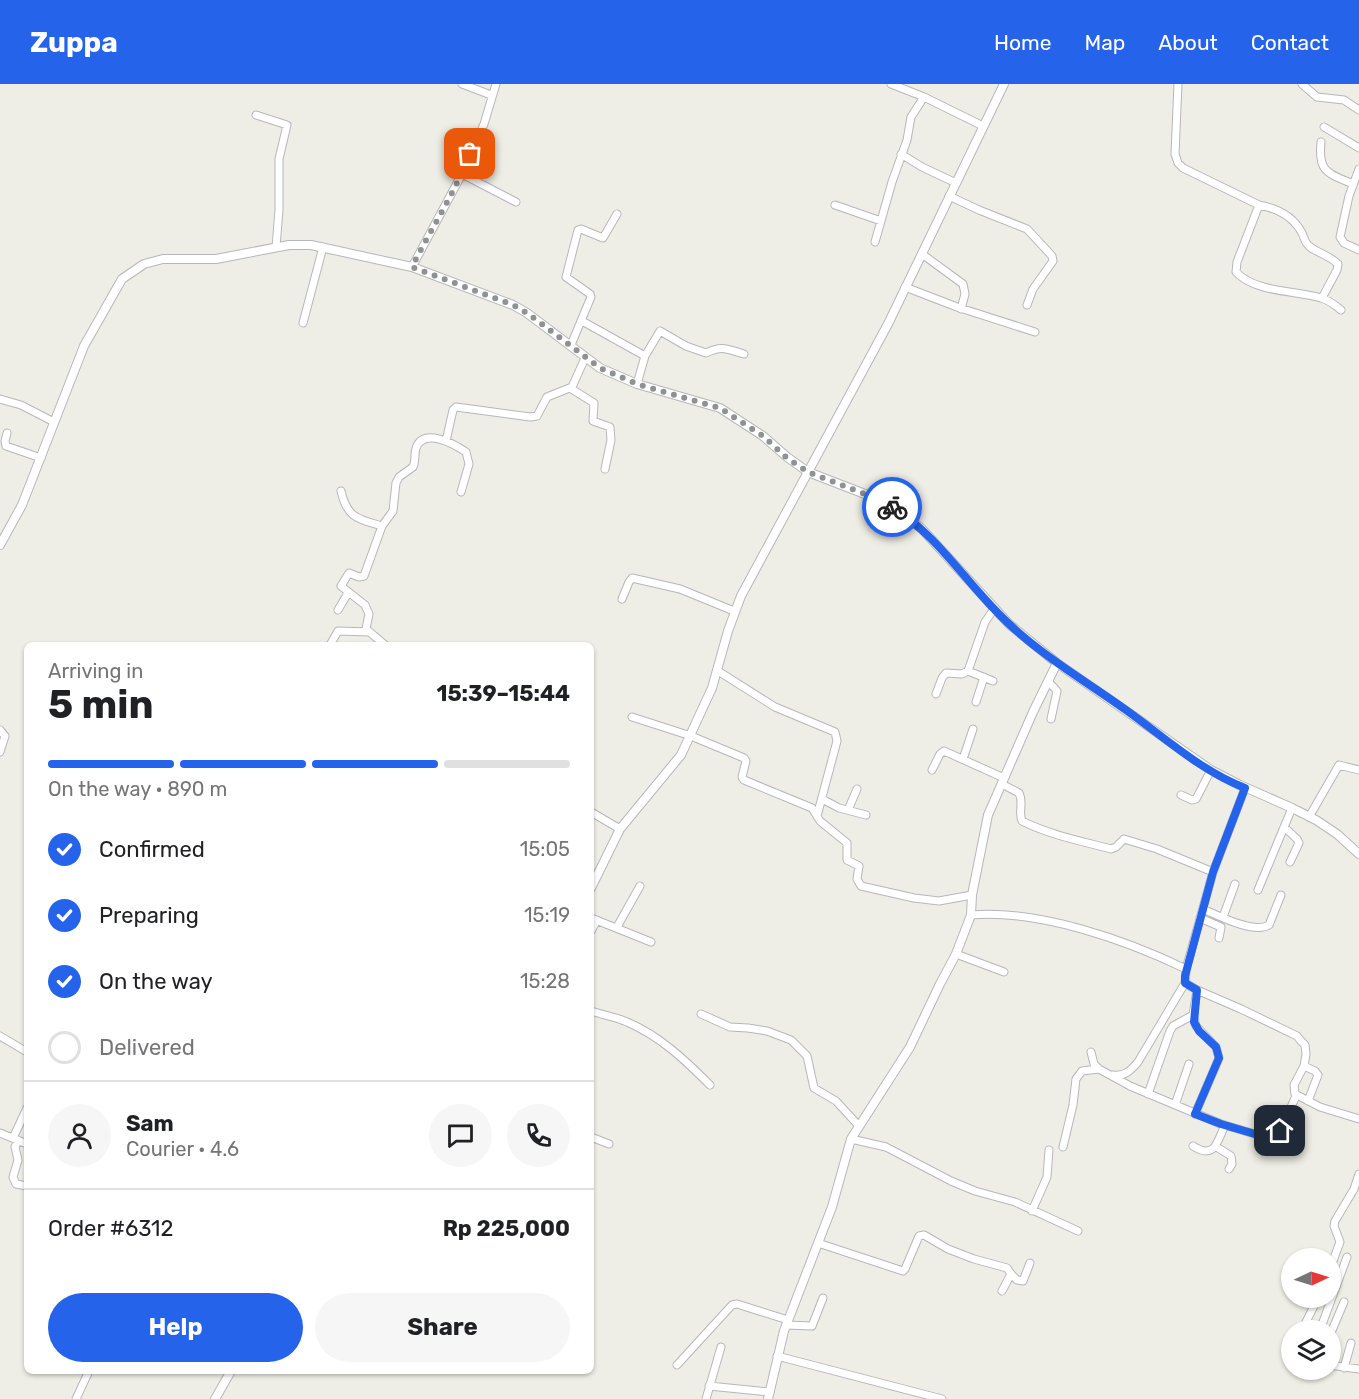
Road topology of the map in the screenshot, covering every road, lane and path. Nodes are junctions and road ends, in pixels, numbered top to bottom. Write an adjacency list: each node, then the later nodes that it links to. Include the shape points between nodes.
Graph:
1 (462, 84): 7 (street)
2 (496, 84): 7 (street)
3 (891, 84): 8 (street)
4 (1004, 84): 11 (street)
5 (1178, 84): 23 (street, via 1178,163)
6 (1302, 84): 9 (street, via 1317,97 1344,100)
7 (491, 95): 17 (street, via 484,124)
8 (924, 97): 11 (street); 15 (street, via 911,117)
9 (1359, 110)
10 (256, 115): 27 (street, via 287,125 279,159)
11 (983, 126): 18 (street)
12 (1324, 127): 14 (street)
13 (1321, 142): 19 (street, via 1323,167 1331,175)
14 (1359, 148)
15 (902, 154): 18 (street); 25 (street)
16 (1359, 169): 19 (street)
17 (462, 174): 21 (street); 31 (street)
18 (956, 183): 20 (street)
19 (1353, 184): 29 (street, via 1340,237)
20 (949, 196): 30 (street); 34 (street, via 1027,229 1052,256 1053,261)
21 (516, 202)
22 (835, 205): 25 (street)
23 (1258, 205): 33 (street, via 1286,215 1308,246 1338,264); 33 (street, via 1236,272 1273,289)
24 (617, 214): 37 (street, via 601,238 581,229 573,245 566,276 591,296)
25 (881, 221): 26 (street)
26 (875, 242)
27 (276, 247): 28 (street); 47 (street, via 216,259 163,259 132,270 112,293 84,346)
28 (323, 247): 31 (street); 38 (street)
29 (1359, 250)
30 (922, 254): 32 (street); 35 (street, via 963,284)
31 (412, 267): 40 (street, via 513,305)
32 (905, 287): 35 (street); 52 (street)
33 (1322, 298): 36 (street)
34 (1027, 304)
35 (961, 309): 39 (street)
36 (1341, 310)
37 (582, 321): 40 (street); 42 (street)
38 (303, 323)
39 (1035, 332)
40 (571, 345): 43 (street)
41 (744, 354): 42 (street, via 722,348 706,353 661,331)
42 (645, 356): 44 (street)
43 (585, 357): 44 (street); 45 (street)
44 (637, 384): 52 (street, via 720,408)
45 (570, 388): 49 (street, via 547,397 537,416 456,407); 51 (street, via 594,403 593,421 610,427)
46 (0, 399): 47 (street)
47 (54, 422): 50 (street)
48 (7, 433): 50 (street, via 6,446)
49 (446, 441): 54 (street, via 466,452 469,459); 55 (street, via 425,438 417,446 415,463 399,477 393,511)
50 (41, 458): 56 (street)
51 (605, 469)
52 (808, 472): 59 (street, via 883,501 903,514); 61 (street)
53 (341, 491): 55 (street, via 349,512)
54 (461, 492)
55 (382, 526): 57 (street, via 364,576 346,575 341,586)
56 (0, 545)
57 (348, 593): 60 (street); 62 (street, via 368,609 365,626)
58 (622, 599): 61 (street, via 632,578 680,589)
59 (994, 609): 65 (street); 67 (street, via 985,622)
60 (338, 610)
61 (734, 611): 66 (street)
62 (370, 632): 63 (street, via 338,631); 64 (street)
63 (332, 642)
64 (382, 642)
65 (1057, 663): 70 (street); 81 (street)
66 (718, 671): 77 (street); 87 (street, via 776,707 835,732 837,741)
67 (968, 671): 68 (street); 71 (street, via 946,673)
68 (984, 677): 69 (street); 72 (street)
69 (993, 681)
70 (1048, 681): 74 (street, via 1057,691); 83 (street)
71 (936, 694)
72 (976, 702)
73 (632, 717): 77 (street)
74 (1051, 719)
75 (973, 729): 79 (street)
76 (0, 730): 78 (street, via 6,735)
77 (691, 736): 92 (street, via 744,758 744,780 812,808); 95 (street, via 668,773)
78 (0, 749)
79 (963, 759): 80 (street, via 944,751); 83 (street)
80 (932, 770)
81 (1211, 770): 84 (street); 86 (street, via 1196,799)
82 (1359, 770): 93 (street, via 1339,765)
83 (1003, 781): 98 (street, via 1019,793 1021,818 1029,825 1112,849 1124,839); 103 (street, via 988,815)
84 (1245, 788): 88 (street); 98 (street)
85 (857, 789): 89 (street)
86 (1181, 795)
87 (822, 799): 89 (street); 92 (street)
88 (1292, 808): 93 (street); 94 (street)
89 (848, 810): 91 (street)
90 (594, 814): 95 (street)
91 (866, 815)
92 (816, 816): 103 (street, via 847,843 847,860 859,866 857,879 861,886 939,901)
93 (1309, 817): 96 (street)
94 (1284, 827): 97 (street, via 1299,843); 102 (street)
95 (620, 829): 99 (street)
96 (1359, 854)
97 (1290, 862)
98 (1213, 872): 105 (street)
99 (594, 882)
100 (1235, 884): 107 (street)
101 (640, 886): 110 (street)
102 (1258, 890)
103 (972, 895): 106 (street)
104 (1281, 895): 107 (street, via 1267,927)
105 (1203, 909): 107 (street); 108 (street)
106 (970, 915): 113 (street); 114 (street, via 1007,915 1081,928 1161,956)
107 (1223, 917)
108 (1200, 918): 111 (street, via 1221,927); 114 (street)
109 (594, 919): 110 (street)
110 (617, 927): 112 (street)
111 (1219, 938)
112 (651, 942)
113 (956, 954): 115 (street); 137 (street, via 910,1047)
114 (1186, 969): 116 (street)
115 (1004, 972)
116 (1185, 983): 117 (street); 127 (street, via 1131,1071)
117 (1197, 990): 120 (street); 125 (street, via 1297,1036 1306,1049)
118 (594, 1012): 128 (street, via 648,1033 679,1054)
119 (701, 1014): 137 (street, via 730,1027 767,1031 791,1040 807,1056 814,1088 836,1101)
120 (1193, 1015): 129 (street, via 1170,1031); 133 (street, via 1196,1026 1216,1047 1219,1058)
121 (0, 1036): 122 (street)
122 (24, 1050)
123 (1091, 1052): 126 (street)
124 (1189, 1064): 132 (street)
125 (1304, 1066): 130 (street, via 1294,1085); 131 (street, via 1318,1075)
126 (1099, 1069): 127 (street); 146 (street, via 1082,1071 1076,1079)
127 (1110, 1075): 129 (street)
128 (710, 1085)
129 (1148, 1094): 132 (street)
130 (1296, 1096): 131 (street); 136 (street, via 1275,1134 1265,1137)
131 (1308, 1101): 135 (street)
132 (1175, 1105): 133 (street)
133 (1195, 1114): 136 (street)
134 (24, 1116): 140 (street)
135 (1359, 1119)
136 (1225, 1125): 145 (street)
137 (859, 1126): 141 (street)
138 (0, 1133): 140 (street)
139 (594, 1138): 143 (street)
140 (15, 1139): 142 (street); 150 (street, via 18,1160 13,1177 16,1184)
141 (851, 1139): 151 (street, via 886,1147 967,1187); 153 (street)
142 (24, 1143)
143 (609, 1144)
144 (1193, 1146): 145 (street, via 1207,1152)
145 (1215, 1146): 148 (street, via 1231,1156)
146 (1064, 1147)
147 (1049, 1150): 151 (street, via 1047,1177)
148 (1229, 1169)
149 (1359, 1174): 154 (street, via 1335,1221)
150 (24, 1185)
151 (1032, 1210): 152 (street)
152 (1078, 1231)
153 (818, 1243): 157 (street, via 903,1270 919,1236 924,1235 948,1249 1007,1268); 163 (street)
154 (1338, 1248)
155 (1347, 1257): 161 (street)
156 (1030, 1263): 157 (street, via 1023,1281)
157 (1011, 1274): 158 (street)
158 (1002, 1292)
159 (823, 1298): 163 (street, via 812,1326)
160 (1344, 1302): 162 (street)
161 (1324, 1320)
162 (1336, 1320)
163 (787, 1323): 166 (street); 167 (street, via 732,1305)
164 (1351, 1343): 169 (street)
165 (721, 1347): 173 (street)
166 (777, 1356): 174 (street); 178 (street)
167 (677, 1365)
168 (1341, 1367): 169 (street)
169 (1344, 1368): 170 (street)
170 (1359, 1369)
171 (88, 1374): 175 (street)
172 (229, 1374): 176 (street)
173 (710, 1386): 174 (street); 177 (street)
174 (769, 1396)
175 (76, 1399)
176 (214, 1399)
177 (706, 1399)
178 (942, 1399)

